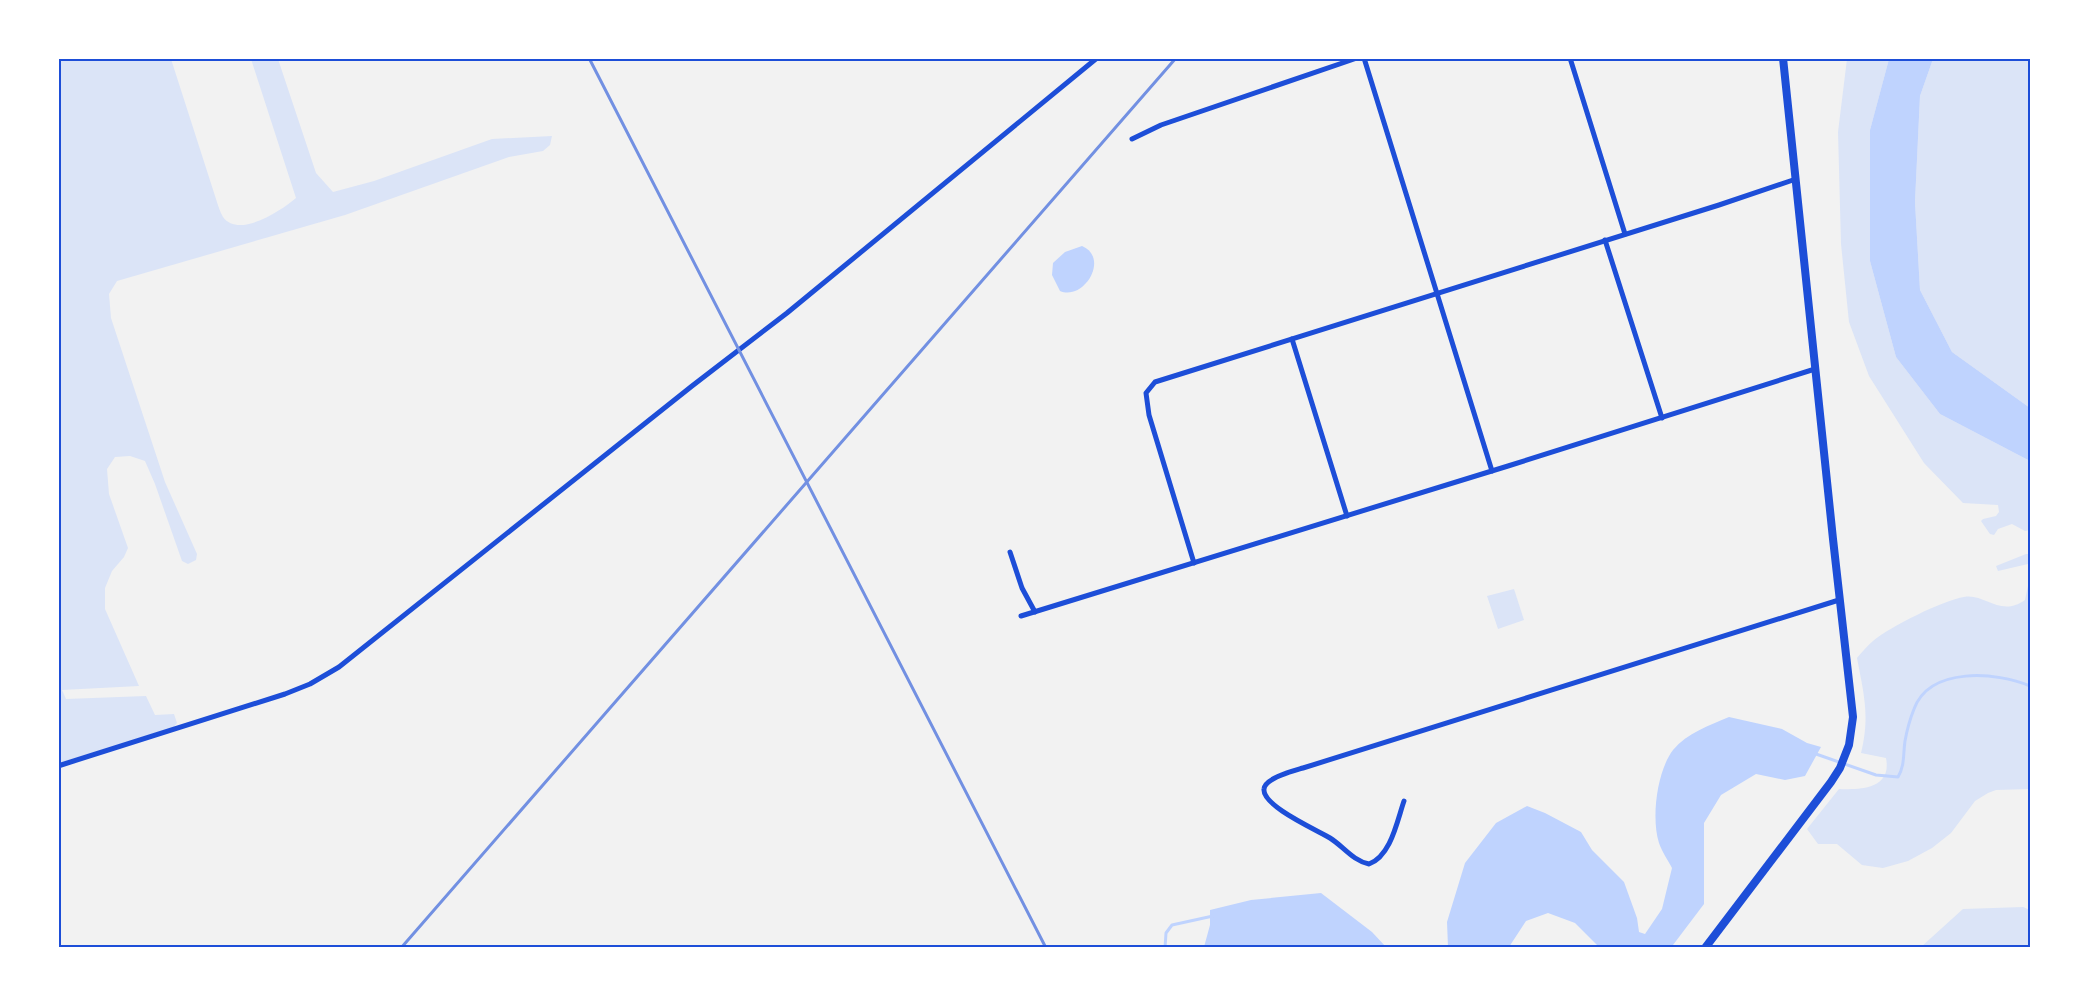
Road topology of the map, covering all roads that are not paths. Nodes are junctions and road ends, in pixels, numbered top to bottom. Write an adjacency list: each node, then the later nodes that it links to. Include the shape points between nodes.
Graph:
1 (1097, 58): 21 (street, via 787,313 339,667 285,694)
2 (1357, 58): 6 (street)
3 (1364, 58): 10 (street)
4 (1570, 58): 8 (street)
5 (1783, 58): 7 (main road)
6 (1132, 138)
7 (1796, 179): 8 (street); 12 (main road)
8 (1625, 234): 9 (street)
9 (1605, 240): 10 (street); 13 (street)
10 (1437, 292): 11 (street); 14 (street)
11 (1292, 339): 15 (street); 17 (street, via 1155,382 1147,389 1149,415)
12 (1815, 369): 13 (street); 18 (main road)
13 (1662, 418): 14 (street)
14 (1492, 471): 15 (street)
15 (1347, 516): 17 (street)
16 (1010, 552): 19 (street)
17 (1194, 563): 19 (street)
18 (1839, 600): 22 (street, via 1303,768 1268,782 1264,788 1264,795 1274,805 1369,864 1382,856); 23 (main road, via 1853,717 1849,745 1831,782)
19 (1035, 612): 20 (street)
20 (1022, 616)
21 (58, 766)
22 (1404, 801)
23 (1705, 948)

